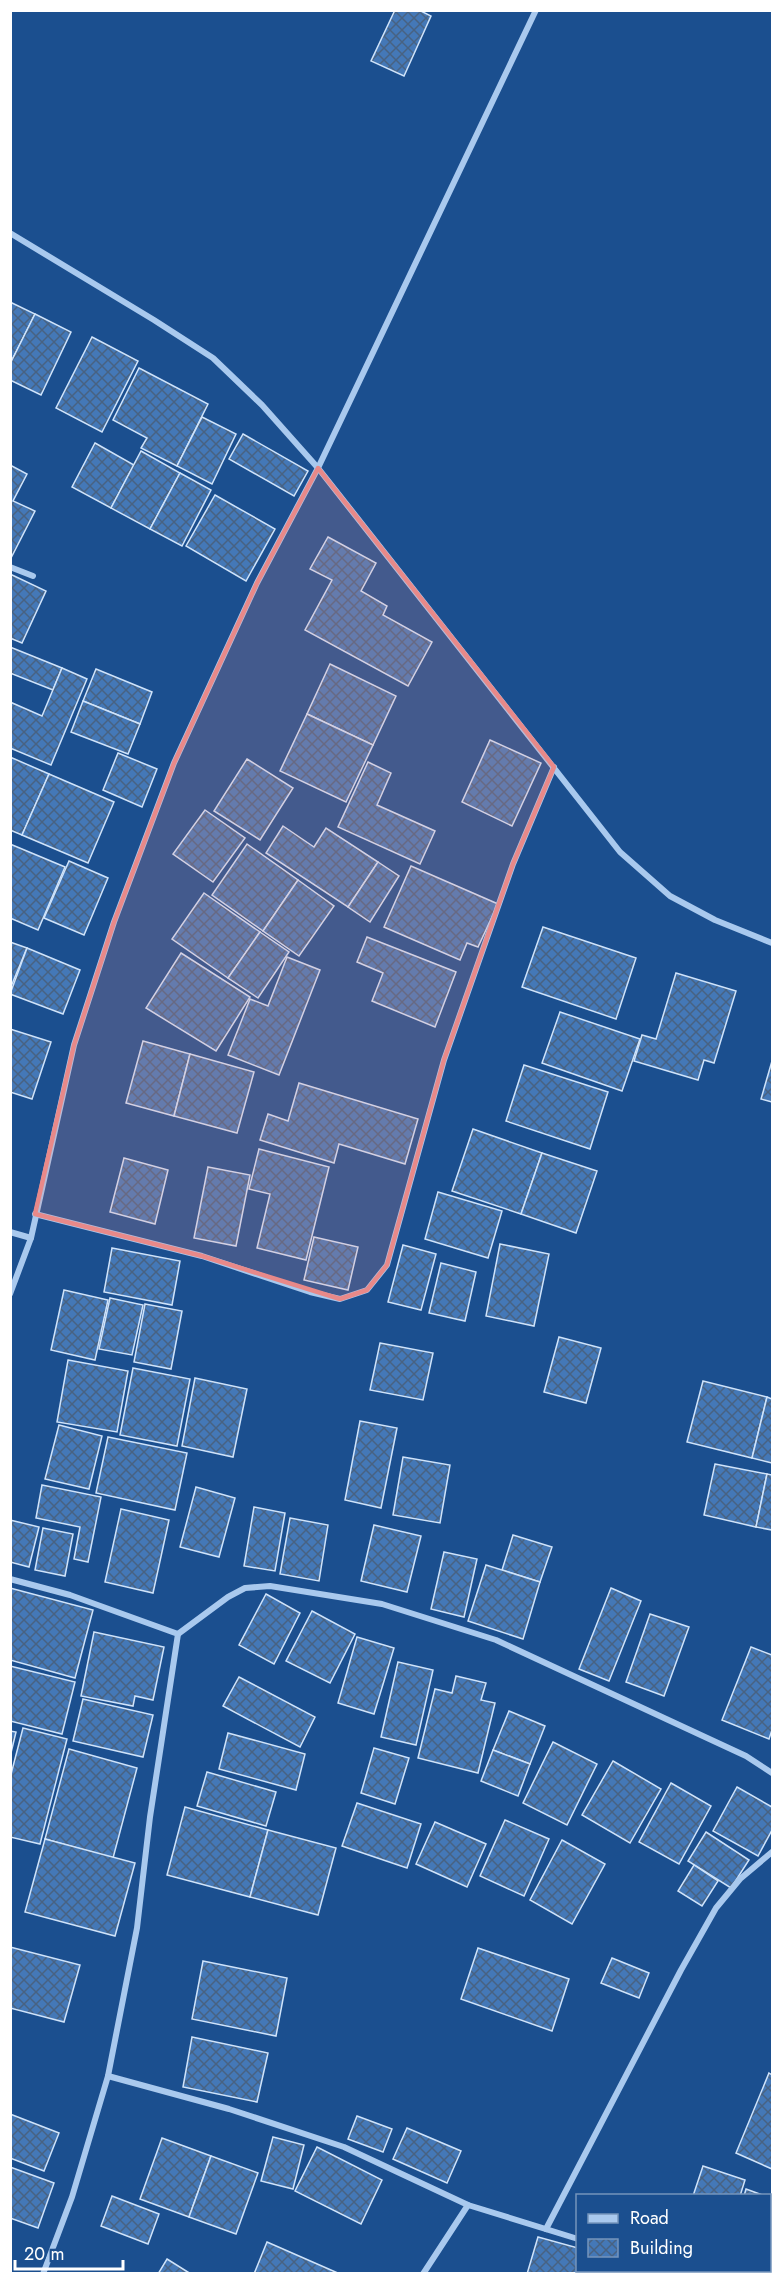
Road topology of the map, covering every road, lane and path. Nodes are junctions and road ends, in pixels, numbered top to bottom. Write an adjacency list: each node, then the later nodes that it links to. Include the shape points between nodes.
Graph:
1 (536, 10): 3 (street)
2 (10, 233): 3 (street, via 213,358)
3 (318, 468): 6 (street); 8 (street, via 257,583 174,763 114,922 74,1045)
4 (10, 567): 5 (street)
5 (33, 576)
6 (554, 767): 7 (street, via 620,852 670,896); 8 (street, via 513,864 444,1060 387,1266 367,1290 340,1299 202,1256)
7 (772, 943)
8 (35, 1214): 10 (street)
9 (10, 1232): 10 (street)
10 (31, 1238): 11 (street)
11 (10, 1294)
12 (10, 1580): 13 (street, via 70,1595)
13 (178, 1634): 14 (street, via 245,1588 270,1586 382,1604 496,1640 747,1756); 16 (street, via 137,1928)
14 (772, 1773)
15 (772, 1852): 18 (street, via 740,1879 716,1908)
16 (108, 2076): 17 (street, via 229,2109 344,2147); 20 (street, via 72,2198)
17 (468, 2205): 18 (street); 21 (street)
18 (546, 2229): 19 (street)
19 (576, 2238)
20 (44, 2274)
21 (423, 2274)

